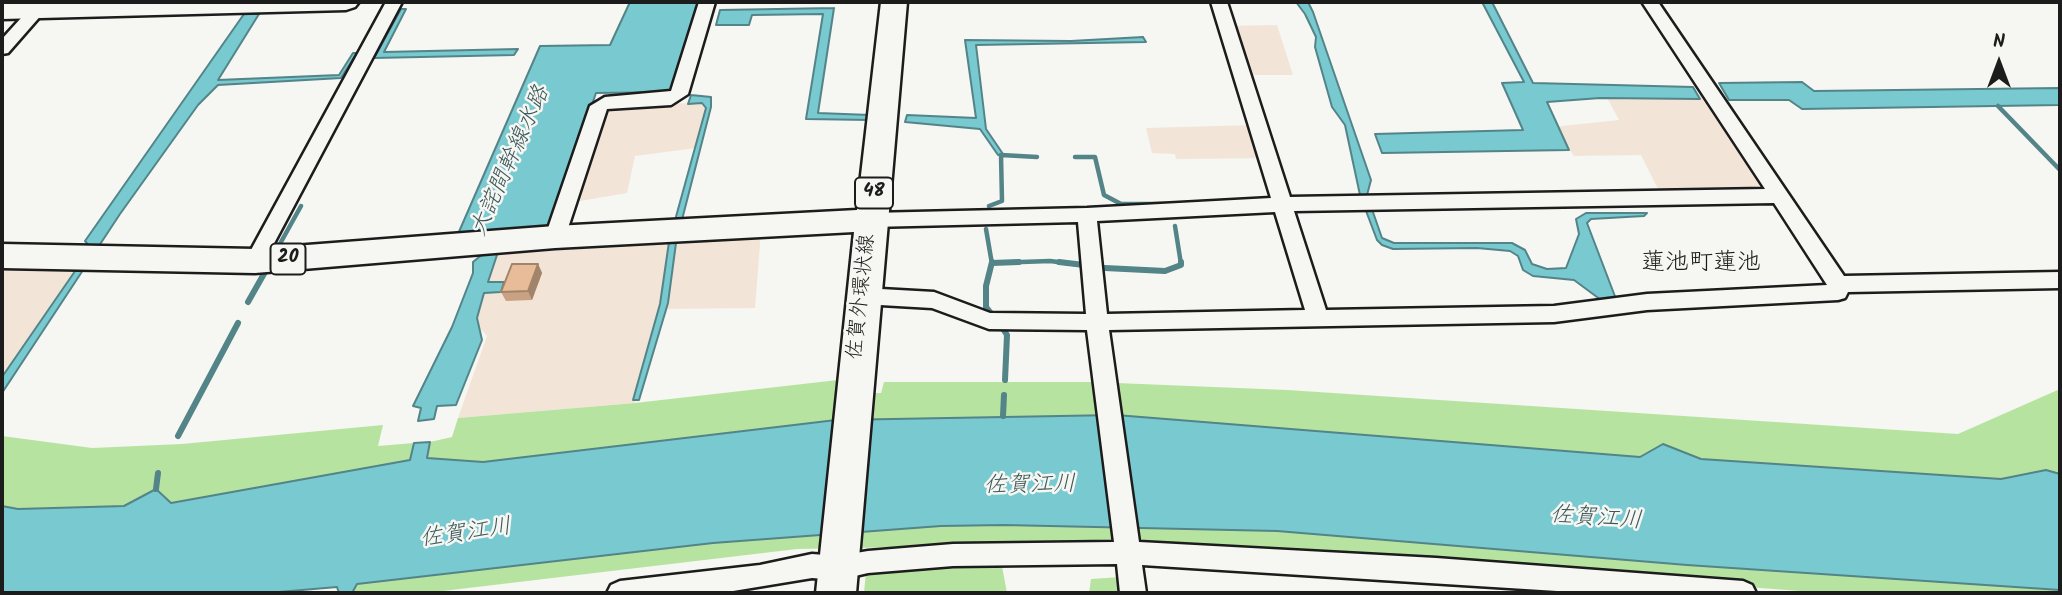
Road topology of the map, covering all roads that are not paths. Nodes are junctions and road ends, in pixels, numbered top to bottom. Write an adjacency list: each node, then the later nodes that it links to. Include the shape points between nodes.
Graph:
1 (346, 2): 7 (main road)
2 (394, 2): 16 (street)
3 (707, 2): 14 (street, via 678,94 671,99 599,106)
4 (894, 2): 13 (main road, 佐賀外環状線 / 48)
5 (1219, 2): 11 (street)
6 (1650, 2): 10 (street)
7 (35, 7): 8 (main road); 9 (street)
8 (2, 11)
9 (2, 49)
10 (1777, 196): 11 (street); 18 (street)
11 (1283, 207): 12 (street); 20 (street)
12 (1087, 215): 13 (street); 21 (street)
13 (871, 220): 14 (main road, 20); 19 (main road, 佐賀外環状線 / 48)
14 (555, 237): 16 (main road, 20)
15 (2, 256): 16 (main road, 20)
16 (255, 261)
17 (2060, 280): 18 (street)
18 (1838, 285): 20 (street, via 1838,292 1647,302 1554,314)
19 (863, 296): 21 (street, via 934,300 998,321); 23 (main road, 佐賀外環状線 / 48)
20 (1318, 319): 21 (street)
21 (1097, 322): 22 (street)
22 (1127, 549): 23 (street, via 953,555 868,562); 25 (street); 26 (street)
23 (838, 570): 24 (street, via 812,566 760,577)
24 (620, 593)
25 (1133, 593)
26 (1743, 593)

